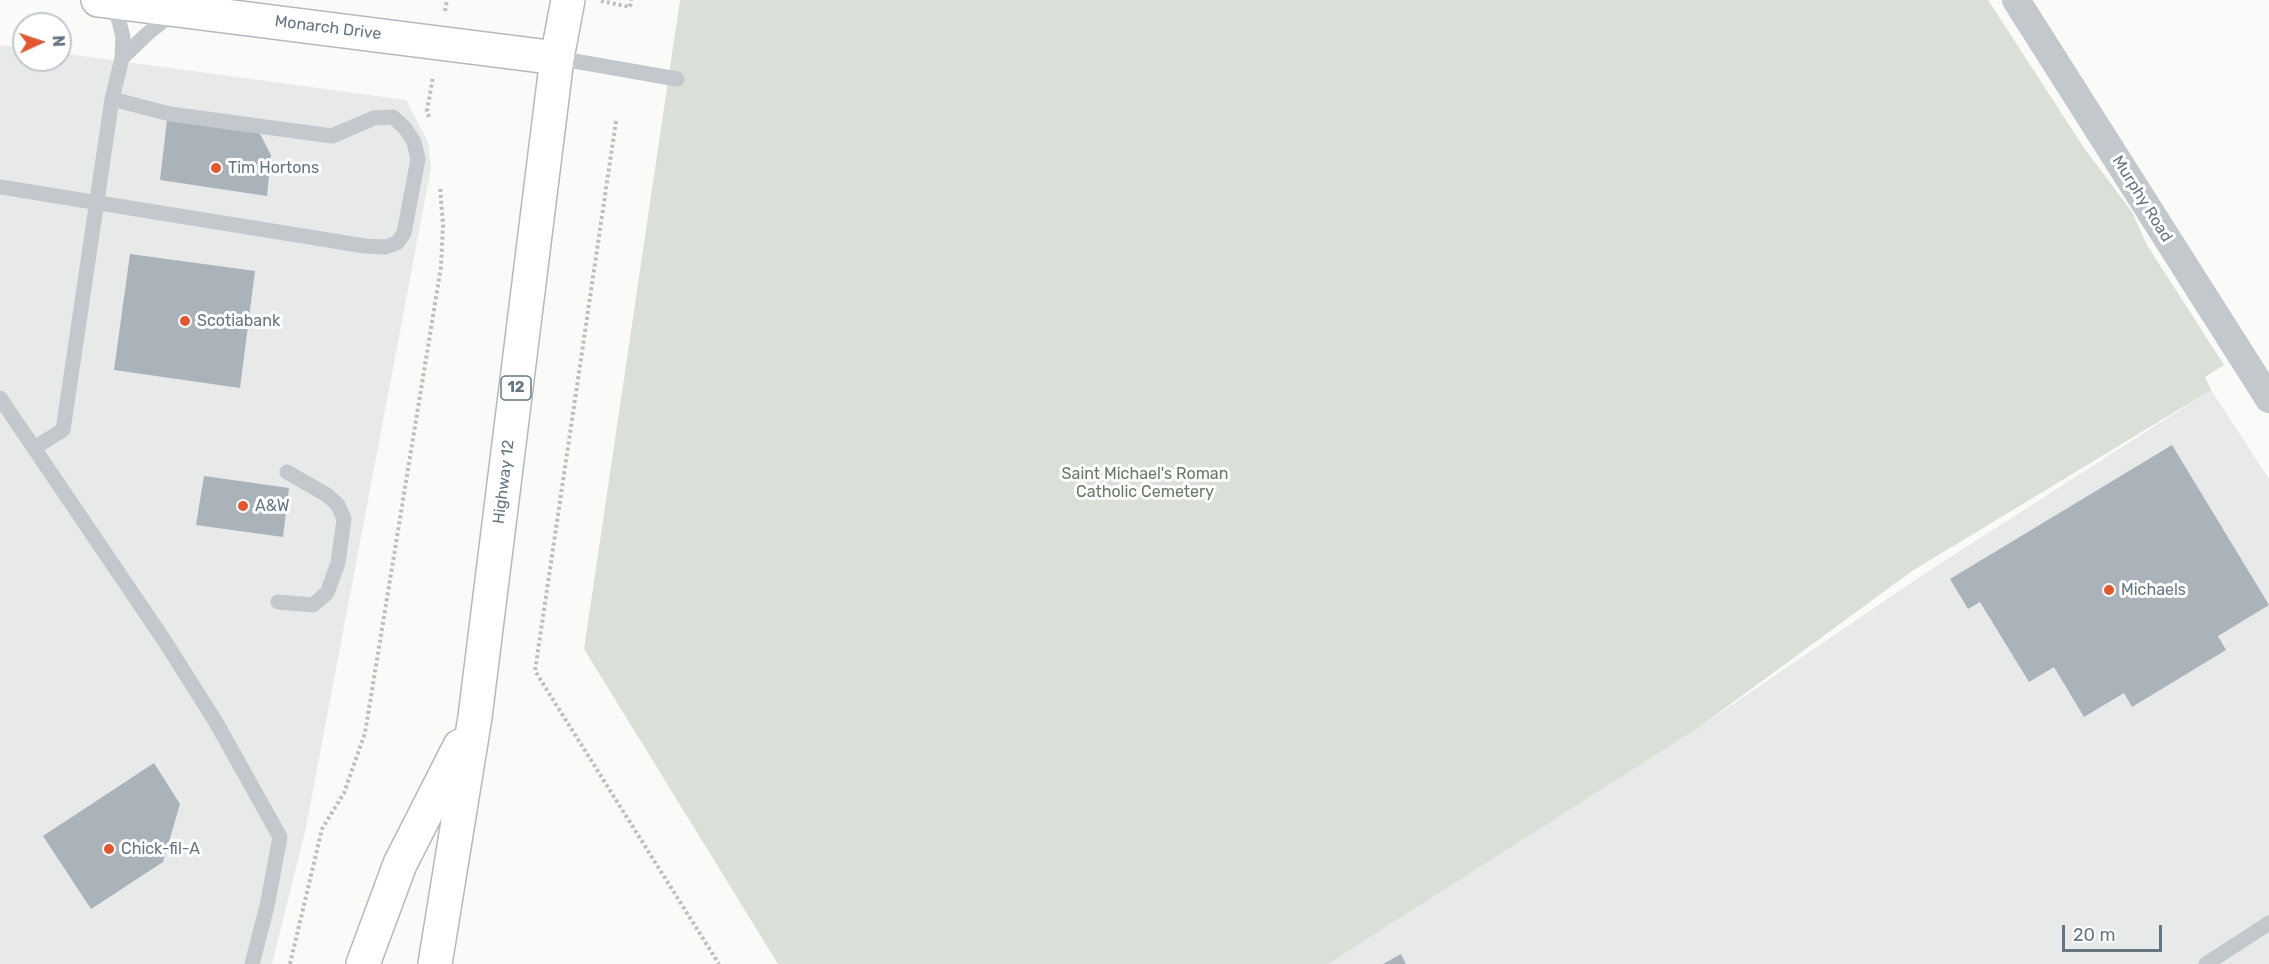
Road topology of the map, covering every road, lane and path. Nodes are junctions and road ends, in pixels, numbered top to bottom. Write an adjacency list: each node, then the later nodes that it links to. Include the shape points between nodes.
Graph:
1 (568, 0): 8 (main road, Highway 12 / 12)
2 (595, 0): 3 (path, via 630,7)
3 (631, 0)
4 (2016, 0): 18 (street, Murphy Road)
5 (106, 1): 6 (main road, Monarch Drive); 7 (lane, via 123,37)
6 (182, 11): 7 (lane, via 163,21); 8 (main road, Monarch Drive)
7 (122, 58): 10 (lane)
8 (557, 58): 9 (lane); 22 (main road, Highway 12 / 12)
9 (677, 79)
10 (112, 99): 16 (lane); 16 (lane, via 170,114 332,136 374,118 393,117 414,142 418,159 404,233 397,243 385,247 325,241)
11 (427, 111): 13 (path)
12 (616, 121): 28 (path, via 535,671)
13 (430, 122)
14 (440, 183): 25 (path, via 441,267 364,733 344,793 322,829)
15 (0, 187): 16 (lane)
16 (96, 201): 19 (lane, via 63,430)
17 (0, 398): 19 (lane)
18 (2269, 399)
19 (34, 448): 24 (lane, via 164,640 217,724 280,837)
20 (287, 472): 21 (lane, via 327,495 338,505 344,519 338,562 327,593 313,605)
21 (278, 602)
22 (475, 717): 26 (main road, via 400,864); 27 (main road, Highway 12 / 12)
23 (2269, 923): 29 (lane)
24 (252, 964)
25 (290, 964)
26 (363, 964)
27 (435, 964)
28 (719, 964)
29 (2206, 964)

